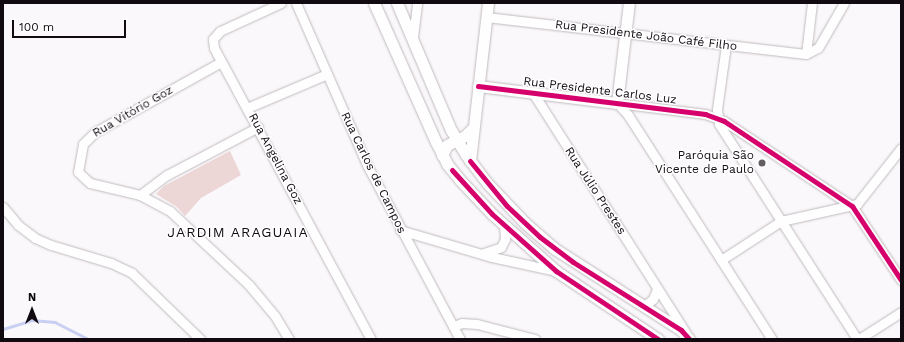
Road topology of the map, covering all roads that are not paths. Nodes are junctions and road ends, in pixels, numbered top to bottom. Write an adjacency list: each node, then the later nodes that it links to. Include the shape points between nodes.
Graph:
1 (281, 3): 15 (street, Rua Angelina Goz, via 220,31 213,44)
2 (296, 3): 16 (street, Rua Carlos de Campos)
3 (374, 3): 28 (street)
4 (397, 3): 12 (street)
5 (417, 3): 12 (street)
6 (488, 3): 10 (street)
7 (629, 3): 11 (street)
8 (812, 3): 14 (street)
9 (844, 3): 14 (street, via 818,48)
10 (486, 17): 11 (street, Rua Presidente João Café Filho); 17 (street)
11 (626, 33): 13 (street, Rua Presidente João Café Filho); 19 (street)
12 (413, 37): 25 (street)
13 (726, 46): 14 (street, Rua Presidente João Café Filho); 21 (street)
14 (806, 54)
15 (221, 62): 20 (street, Rua Angelina Goz); 31 (street, Rua Vitório Goz, via 95,132 83,144 78,167 81,177 96,185)
16 (327, 74): 20 (street); 36 (street, Rua Carlos de Campos, via 367,165)
17 (478, 86): 18 (street, Rua Presidente Carlos Luz); 23 (street)
18 (533, 93): 19 (street, Rua Presidente Carlos Luz); 41 (street, Rua Júlio Prestes)
19 (617, 103): 21 (street, Rua Presidente Carlos Luz, via 705,114); 38 (street, via 628,115)
20 (247, 108): 22 (street, Rua Angelina Goz)
21 (718, 118): 24 (street, Rua Presidente Carlos Luz); 26 (street)
22 (258, 128): 31 (street, via 167,175); 48 (street, Rua Angelina Goz)
23 (473, 128): 25 (street, via 465,136); 29 (street)
24 (747, 136): 26 (street, via 739,141); 32 (street, Rua Presidente Carlos Luz)
25 (456, 139): 28 (street, via 447,146); 29 (street)
26 (735, 149): 34 (street)
27 (901, 149): 32 (street, via 860,200)
28 (442, 155): 30 (street)
29 (470, 161): 30 (street, via 459,169); 42 (street, via 508,206 540,237 573,262)
30 (452, 170): 35 (street)
31 (140, 195): 47 (street, Rua Vitório Goz, via 181,220 250,285 275,316)
32 (852, 206): 34 (street); 40 (street)
33 (3, 207): 46 (street, via 18,225 35,238 111,263 132,273)
34 (781, 221): 38 (street); 53 (street)
35 (504, 225): 37 (street, via 503,243 496,250); 39 (street)
36 (400, 230): 37 (street); 44 (street, Rua Carlos de Campos)
37 (484, 253): 39 (street)
38 (721, 260): 52 (street)
39 (556, 271): 51 (street)
40 (901, 280)
41 (657, 289): 42 (street, via 653,299); 45 (street, Rua Júlio Prestes)
42 (644, 306): 45 (street)
43 (901, 312): 53 (street)
44 (453, 326): 49 (street, Rua Carlos de Campos); 50 (street, via 462,323 477,324)
45 (688, 338)
46 (200, 339)
47 (289, 339)
48 (371, 339)
49 (460, 339)
50 (535, 339)
51 (658, 339)
52 (772, 339)
53 (858, 339)

